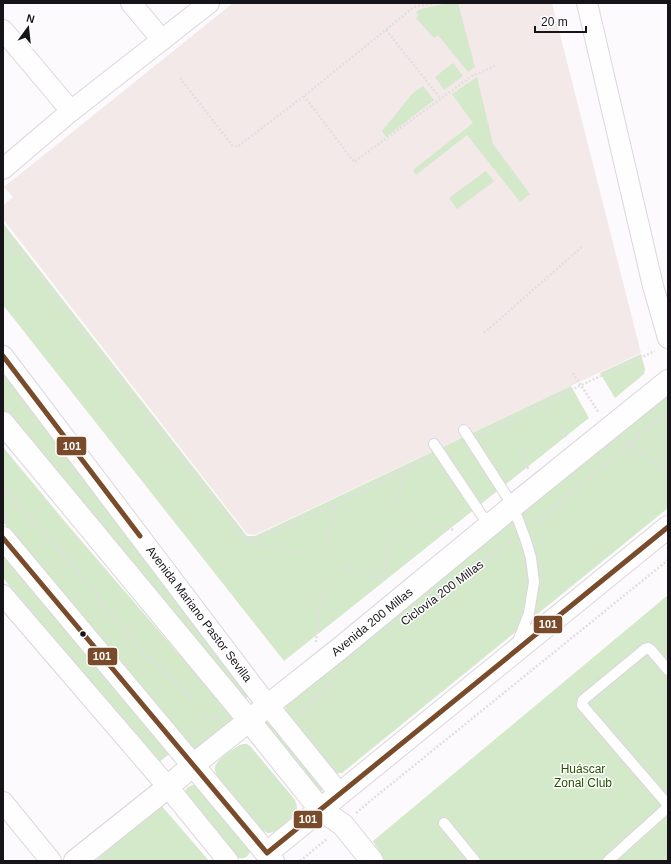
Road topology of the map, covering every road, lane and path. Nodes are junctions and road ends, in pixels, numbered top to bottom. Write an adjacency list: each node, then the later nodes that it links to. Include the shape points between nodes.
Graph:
1 (132, 3): 7 (street)
2 (209, 3): 7 (street)
3 (433, 3): 6 (path, via 414,7)
4 (587, 3): 18 (street)
5 (3, 30): 12 (street)
6 (386, 30): 10 (path); 11 (path)
7 (162, 40): 12 (street)
8 (497, 65): 11 (path, via 472,76)
9 (180, 78): 10 (path, via 232,145 237,147)
10 (304, 96): 11 (path, via 354,162)
11 (441, 99)
12 (71, 111): 13 (street)
13 (3, 168)
14 (3, 228): 16 (path)
15 (583, 246): 19 (path)
16 (18, 249): 17 (path); 20 (path)
17 (11, 253)
18 (660, 284): 22 (street)
19 (484, 333)
20 (84, 334): 21 (path); 30 (path)
21 (78, 337)
22 (665, 343): 26 (path)
23 (3, 356): 69 (street, Avenida Mariano Pastor Sevilla)
24 (573, 373): 26 (path)
25 (668, 381): 35 (main road, Avenida 200 Millas)
26 (582, 385): 27 (path); 35 (path)
27 (547, 402): 28 (path); 33 (path)
28 (549, 407)
29 (668, 412): 53 (path, Ciclovía 200 Millas)
30 (150, 418): 32 (path); 56 (path, via 216,505)
31 (3, 423): 73 (main road, Avenida Mariano Pastor Sevilla)
32 (144, 423)
33 (504, 423): 37 (path); 38 (path)
34 (559, 425): 39 (path)
35 (610, 428): 44 (path); 48 (main road, Avenida 200 Millas)
36 (464, 430): 38 (lane)
37 (508, 431)
38 (470, 439): 48 (lane)
39 (569, 442)
40 (437, 449): 42 (path); 50 (lane)
41 (518, 449): 43 (path)
42 (406, 468): 46 (path); 47 (path)
43 (531, 474)
44 (668, 474)
45 (3, 489): 68 (path, via 60,550 139,648)
46 (397, 501)
47 (336, 505): 56 (path); 57 (path)
48 (513, 506): 50 (main road, Avenida 200 Millas); 53 (lane)
49 (412, 522): 52 (path)
50 (489, 526): 69 (main road, Avenida 200 Millas)
51 (668, 527): 65 (main road)
52 (462, 531)
53 (523, 532): 63 (path, Ciclovía 200 Millas); 65 (lane, via 531,558 534,582 529,613)
54 (391, 536): 60 (path, via 383,579)
55 (3, 538): 76 (main road)
56 (249, 541): 58 (path)
57 (326, 547)
58 (306, 555)
59 (668, 560): 83 (path, via 368,802)
60 (342, 568)
61 (322, 587): 64 (path)
62 (3, 595): 77 (street)
63 (423, 607)
64 (316, 644)
65 (512, 653): 78 (main road)
66 (668, 670): 80 (lane, via 651,650 645,649 582,702)
67 (338, 677): 71 (path)
68 (191, 699)
69 (269, 705): 73 (main road, Avenida 200 Millas); 78 (street, Avenida Mariano Pastor Sevilla)
70 (225, 717): 72 (path)
71 (294, 718)
72 (203, 719)
73 (250, 721): 74 (main road, Avenida 200 Millas); 75 (main road, Avenida Mariano Pastor Sevilla)
74 (223, 742): 75 (path, via 249,759 259,752 259,748); 76 (main road, Avenida 200 Millas)
75 (266, 742): 81 (main road, Avenida Mariano Pastor Sevilla)
76 (193, 765): 77 (main road, Avenida 200 Millas); 84 (main road)
77 (168, 786): 86 (main road, Avenida 200 Millas); 87 (street)
78 (340, 793): 81 (main road); 83 (main road)
79 (3, 802): 85 (street)
80 (668, 806): 91 (lane)
81 (320, 809): 83 (main road, Avenida Mariano Pastor Sevilla); 84 (main road)
82 (444, 823): 90 (lane)
83 (343, 825): 88 (path); 89 (main road, Avenida Mariano Pastor Sevilla)
84 (265, 858)
85 (51, 861)
86 (75, 861)
87 (228, 861)
88 (300, 861)
89 (372, 861)
90 (475, 861)
91 (608, 861)

